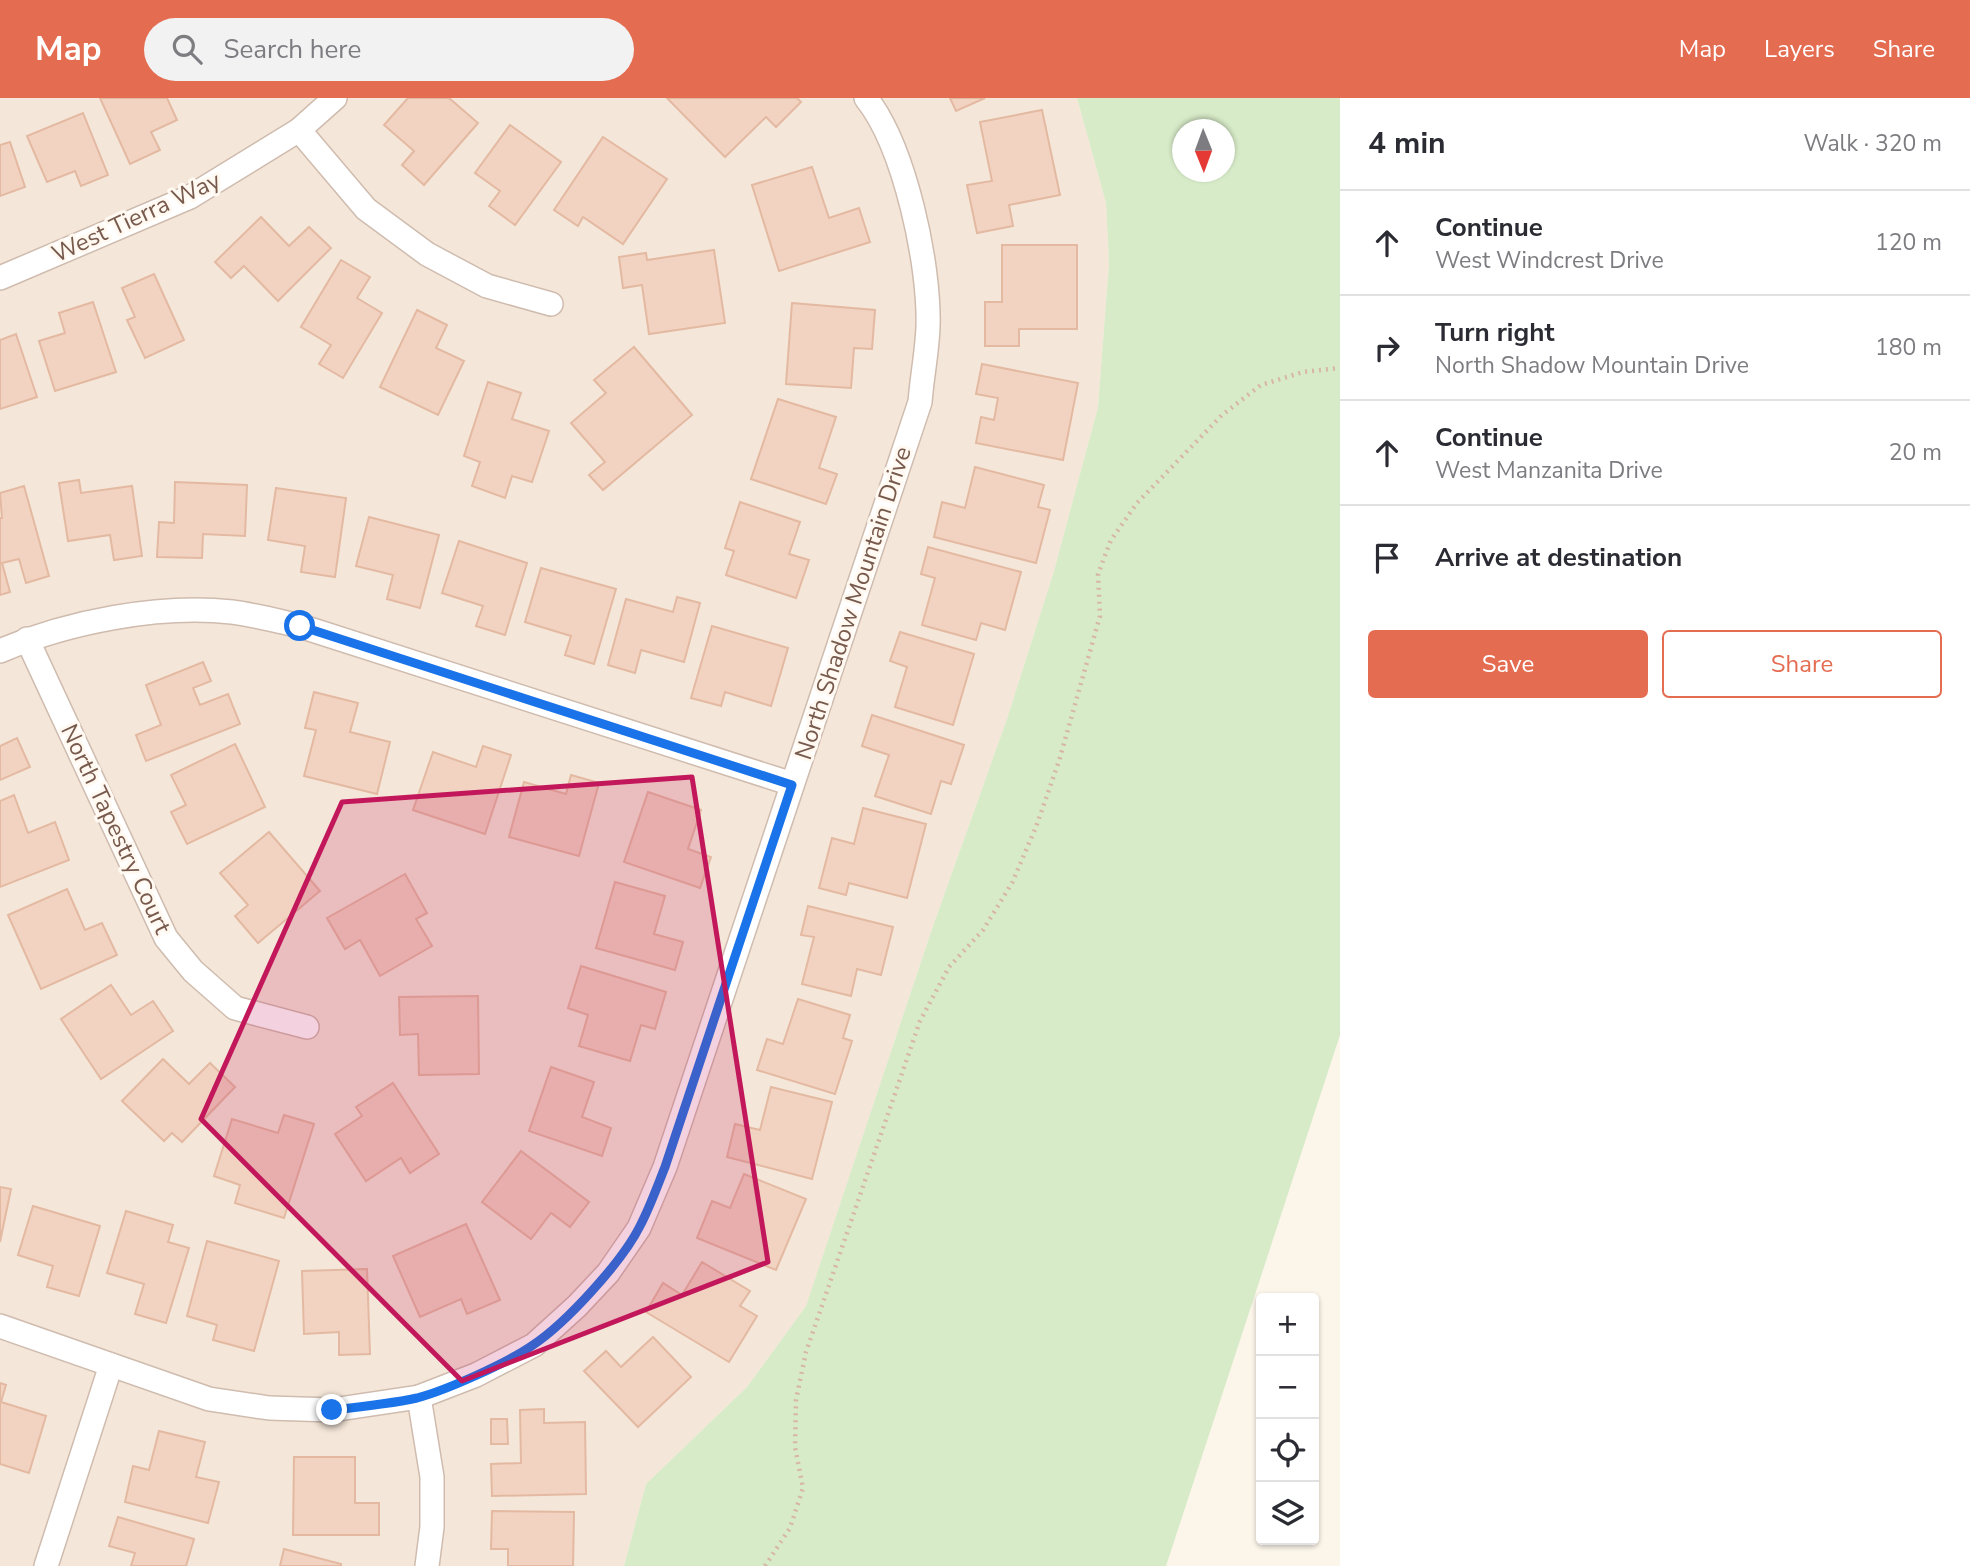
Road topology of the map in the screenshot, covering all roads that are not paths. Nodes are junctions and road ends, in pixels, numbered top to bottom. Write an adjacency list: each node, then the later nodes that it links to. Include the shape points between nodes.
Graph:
1 (335, 98): 3 (street, West Tierra Way)
2 (866, 98): 8 (street, North Shadow Mountain Drive, via 897,156 923,264 928,327 920,402)
3 (299, 130): 4 (street, West Tierra Way, via 190,197); 5 (street, via 366,209 426,254 487,286)
4 (0, 278)
5 (551, 304)
6 (27, 639): 7 (street); 8 (street, via 105,618 231,612 300,626); 9 (street, North Tapestry Court, via 166,938 193,971 235,1008)
7 (0, 651)
8 (792, 785): 12 (street, North Shadow Mountain Drive, via 665,1167 639,1228 608,1273 534,1345)
9 (307, 1027)
10 (0, 1326): 11 (street, North Shadow Mountain Drive)
11 (111, 1365): 12 (street, North Shadow Mountain Drive, via 209,1399 269,1408 332,1410); 13 (street)
12 (419, 1397): 14 (street, via 432,1477)
13 (46, 1566)
14 (428, 1566)

